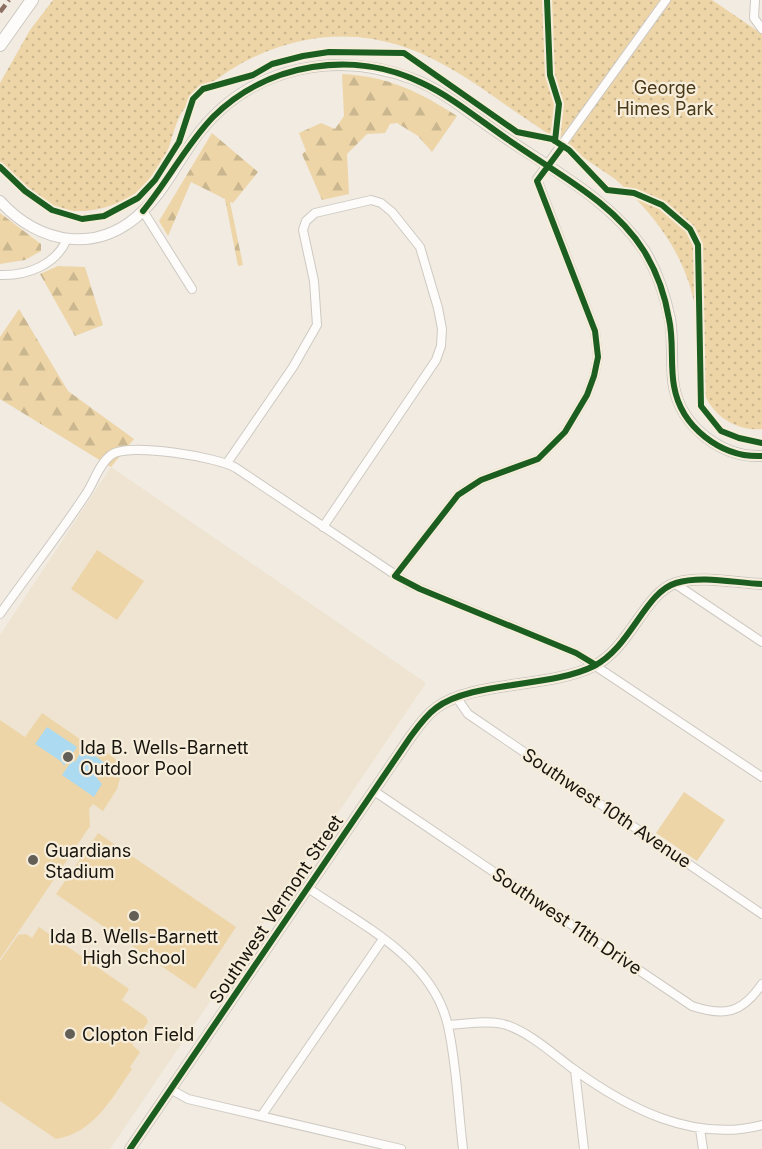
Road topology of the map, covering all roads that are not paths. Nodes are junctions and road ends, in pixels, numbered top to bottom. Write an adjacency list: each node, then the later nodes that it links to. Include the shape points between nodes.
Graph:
1 (32, 0): 5 (main road)
2 (666, 0): 6 (street)
3 (755, 0): 4 (street, via 754,18)
4 (762, 29)
5 (0, 45)
6 (547, 167): 8 (main road, via 424,83 386,70 322,65 259,83 227,104 195,138); 12 (main road, via 601,203 645,252 668,309 674,386 688,420 720,447); 15 (street, via 537,181 596,332 598,357 594,376 571,423 553,447 530,464 481,480 458,495)
7 (0, 201): 9 (main road, via 27,226)
8 (143, 211): 9 (main road, via 107,234); 11 (street)
9 (67, 239): 10 (street, via 48,263)
10 (0, 275)
11 (192, 289)
12 (762, 456)
13 (227, 464): 14 (street); 14 (street, via 317,325 314,280 303,230 306,221 315,213 372,201 381,203 420,247 438,308 441,346 436,360); 18 (street, via 155,449 130,448 111,454 72,516)
14 (323, 527): 15 (street)
15 (395, 576): 20 (street)
16 (674, 583): 17 (main road, via 695,579); 19 (street); 20 (main road, Southwest Vermont Street, via 655,598 622,644)
17 (762, 585)
18 (0, 614)
19 (762, 642)
20 (596, 665): 21 (main road, Southwest Vermont Street, via 568,676); 22 (street)
21 (457, 698): 23 (main road, Southwest Vermont Street, via 435,708 424,720); 25 (street, Southwest 10th Avenue, via 468,714)
22 (762, 777)
23 (374, 790): 24 (main road, Southwest Vermont Street); 27 (street, Southwest 11th Drive, via 692,1006 710,1012 734,1011)
24 (308, 888): 26 (street); 30 (main road, Southwest Vermont Street)
25 (762, 914)
26 (383, 939): 28 (street, via 420,971 434,990); 31 (street)
27 (762, 984)
28 (448, 1026): 29 (street, via 503,1024); 36 (street)
29 (575, 1070): 33 (street, via 654,1116); 37 (street)
30 (170, 1089): 31 (street, via 188,1099); 34 (main road, Southwest Vermont Street)
31 (261, 1115): 35 (street)
32 (762, 1125): 33 (street)
33 (700, 1129): 38 (street)
34 (130, 1149)
35 (401, 1149)
36 (463, 1149)
37 (584, 1149)
38 (703, 1149)

